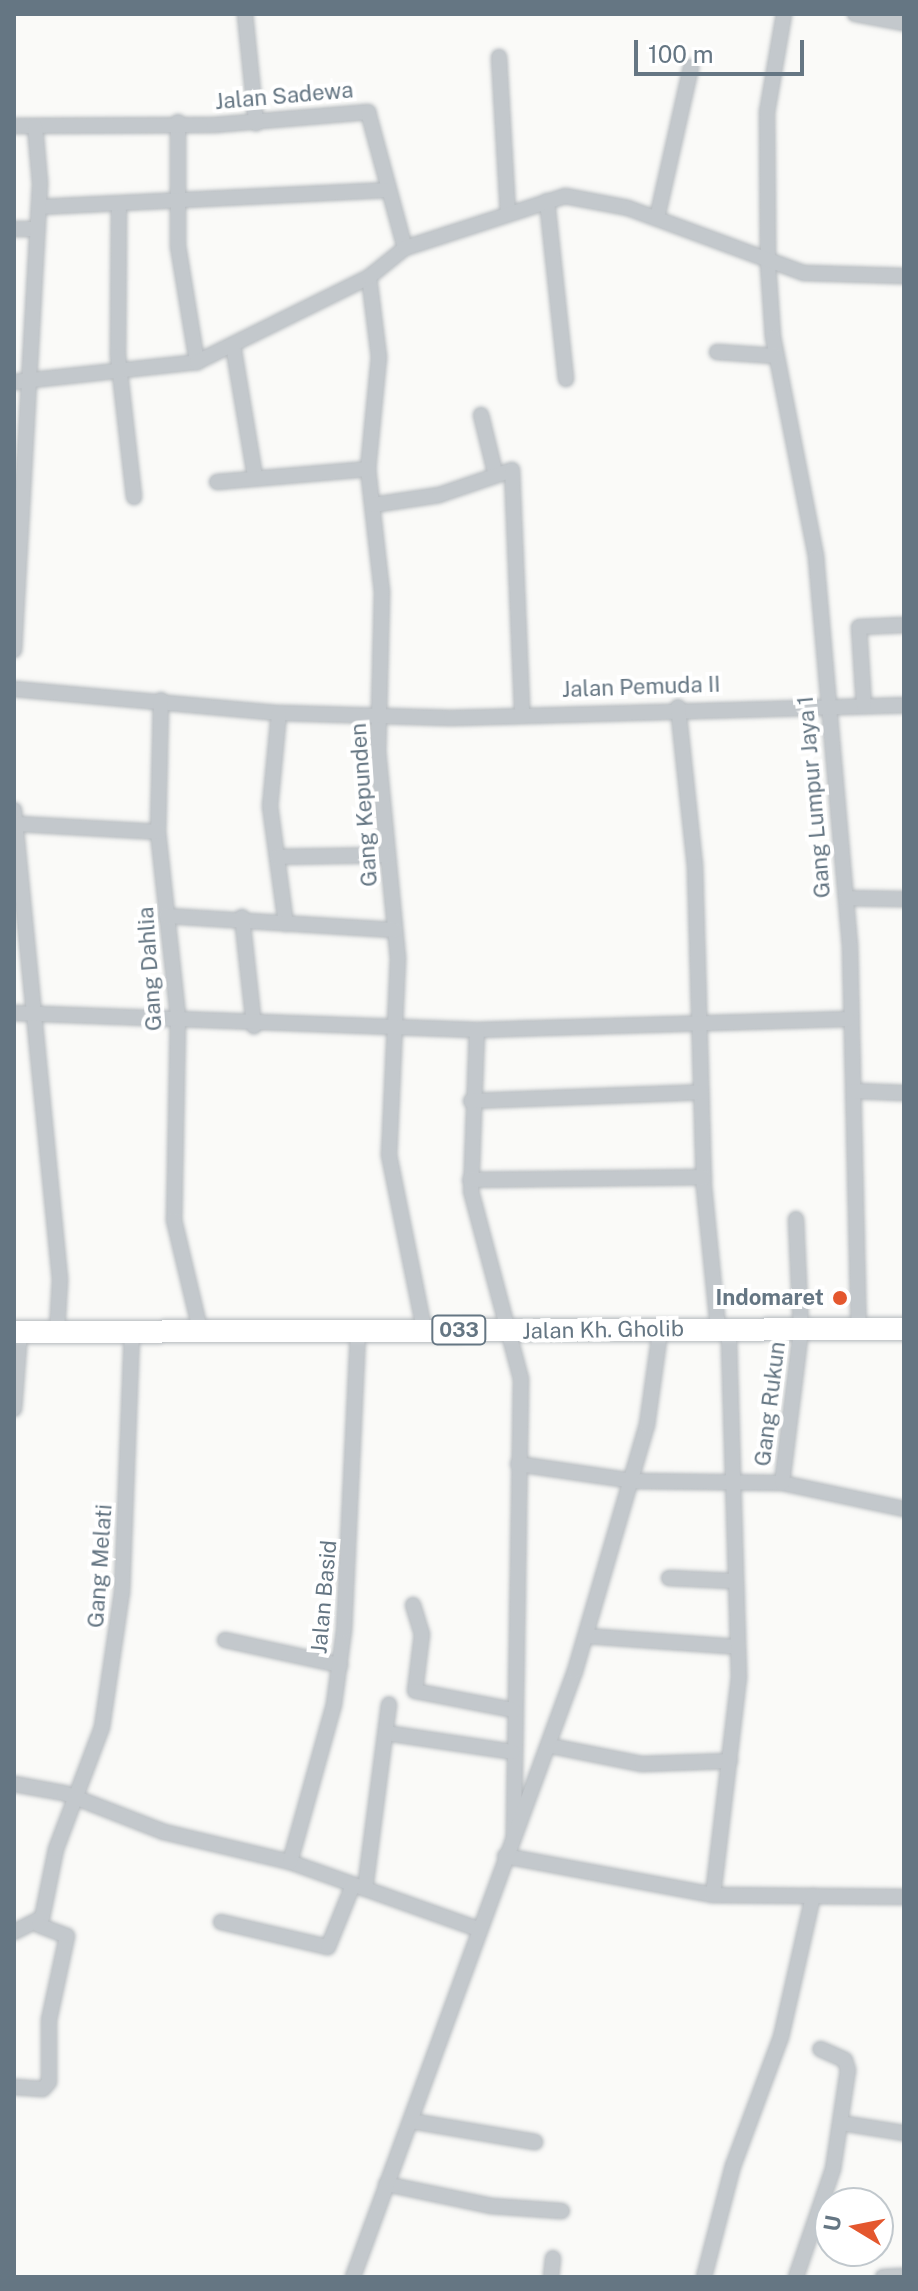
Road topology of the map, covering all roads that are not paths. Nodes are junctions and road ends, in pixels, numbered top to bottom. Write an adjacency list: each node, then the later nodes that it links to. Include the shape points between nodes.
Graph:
1 (245, 14): 8 (street)
2 (784, 14): 21 (street, Gang Lumpur Jaya 1, via 767,112)
3 (855, 14): 4 (street)
4 (904, 23)
5 (499, 57): 16 (street)
6 (691, 67): 17 (street)
7 (178, 122): 8 (street, Jalan Sadewa); 10 (street, Jalan Sadewa); 14 (street)
8 (256, 123): 11 (street, Jalan Sadewa, via 368,112)
9 (14, 126): 10 (street, Jalan Sadewa)
10 (35, 126): 15 (street)
11 (389, 190): 14 (street); 20 (street, Jalan Sadewa)
12 (547, 201): 16 (street); 17 (street, via 593,198); 29 (street)
13 (119, 204): 14 (street); 15 (street); 28 (street)
14 (178, 205): 27 (street, via 184,309 195,331)
15 (39, 207): 19 (street)
16 (508, 212): 20 (street)
17 (657, 218): 21 (street)
18 (14, 229): 19 (street)
19 (36, 229): 30 (street)
20 (405, 248): 23 (street)
21 (768, 264): 22 (street, via 804,273); 26 (street, Gang Lumpur Jaya 1)
22 (904, 276)
23 (369, 277): 24 (street); 32 (street, Gang Kepunden, via 379,357)
24 (233, 345): 27 (street); 34 (street)
25 (717, 352): 26 (street)
26 (776, 356): 42 (street, Gang Lumpur Jaya 1, via 816,557)
27 (197, 362): 28 (street)
28 (120, 372): 30 (street); 36 (street)
29 (566, 379)
30 (21, 380): 39 (street)
31 (481, 415): 33 (street)
32 (368, 469): 34 (street); 37 (street, Gang Kepunden)
33 (495, 472): 37 (street, via 439,495); 47 (street, via 512,470 516,504 508,510 522,615)
34 (255, 476): 35 (street)
35 (217, 482)
36 (134, 497)
37 (373, 505): 48 (street, Gang Kepunden, via 382,592)
38 (904, 625): 44 (street, via 859,627)
39 (14, 650)
40 (14, 689): 41 (street, Jalan Pemuda II)
41 (161, 700): 46 (street, Jalan Pemuda II); 50 (street, Gang Dahlia)
42 (826, 704): 44 (street, Jalan Pemuda II); 45 (street, Jalan Pemuda II); 54 (street, Gang Lumpur Jaya 1)
43 (904, 705): 44 (street, Jalan Pemuda II)
44 (864, 706)
45 (678, 707): 47 (street, Jalan Pemuda II); 64 (street, via 695,866)
46 (279, 713): 48 (street, Jalan Pemuda II); 52 (street, via 269,767)
47 (522, 713): 48 (street, Jalan Pemuda II)
48 (379, 715): 51 (street, Gang Kepunden)
49 (15, 817): 50 (street); 53 (street)
50 (158, 832): 56 (street, Gang Dahlia)
51 (388, 855): 52 (street); 59 (street, Gang Kepunden)
52 (277, 857): 58 (street)
53 (18, 871): 60 (street)
54 (846, 898): 55 (street); 63 (street, Gang Lumpur Jaya 1)
55 (904, 899)
56 (166, 916): 57 (street); 62 (street, Gang Dahlia)
57 (242, 917): 58 (street); 66 (street)
58 (286, 924): 59 (street)
59 (395, 930): 65 (street, Gang Kepunden)
60 (30, 1012): 61 (street); 62 (street); 84 (street, via 60,1280)
61 (14, 1013)
62 (178, 1017): 66 (street); 77 (street, Gang Dahlia, via 174,1220)
63 (848, 1019): 64 (street); 68 (street, Gang Lumpur Jaya 1)
64 (700, 1021): 67 (street); 69 (street)
65 (399, 1025): 66 (street); 67 (street); 76 (street, Gang Kepunden, via 389,1155)
66 (254, 1026)
67 (477, 1030): 71 (street)
68 (855, 1091): 70 (street); 78 (street, Gang Lumpur Jaya 1)
69 (701, 1092): 71 (street); 72 (street)
70 (904, 1093)
71 (471, 1101): 73 (street)
72 (704, 1177): 73 (street); 86 (street)
73 (470, 1180): 85 (street)
74 (796, 1219): 82 (street, Gang Rukun)
75 (661, 1326): 85 (main road, Jalan Kh. Gholib / 033); 86 (main road, Jalan Kh. Gholib / 033); 90 (street)
76 (424, 1328): 81 (main road, Jalan Kh. Gholib / 033); 85 (main road, Jalan Kh. Gholib / 033)
77 (200, 1329): 80 (main road, Jalan Kh. Gholib / 033); 81 (main road, Jalan Kh. Gholib / 033)
78 (859, 1329): 79 (main road, Jalan Kh. Gholib / 033); 82 (main road, Jalan Kh. Gholib / 033)
79 (904, 1329)
80 (132, 1330): 84 (main road, Jalan Kh. Gholib / 033); 107 (street, Gang Melati, via 116,1645 102,1727)
81 (358, 1330): 99 (street, Jalan Basid, via 352,1551)
82 (801, 1330): 86 (main road, Jalan Kh. Gholib / 033); 91 (street, Gang Rukun)
83 (17, 1332): 84 (main road, Jalan Kh. Gholib / 033); 87 (street)
84 (57, 1332)
85 (511, 1332): 88 (street, via 521,1379)
86 (724, 1333): 89 (street)
87 (14, 1409)
88 (518, 1464): 90 (street); 101 (street)
89 (732, 1480): 90 (street); 91 (street); 94 (street)
90 (633, 1481): 96 (street)
91 (782, 1483): 92 (street)
92 (904, 1509)
93 (669, 1578): 94 (street)
94 (732, 1581): 98 (street)
95 (413, 1605): 101 (street, via 422,1634 415,1691)
96 (586, 1636): 98 (street); 103 (street)
97 (225, 1640): 99 (street)
98 (738, 1647): 105 (street)
99 (340, 1665): 110 (street, Jalan Basid)
100 (389, 1705): 102 (street)
101 (514, 1710): 104 (street)
102 (386, 1733): 104 (street); 111 (street)
103 (551, 1746): 105 (street, via 642,1764); 108 (street)
104 (513, 1752): 108 (street)
105 (730, 1761): 112 (street)
106 (14, 1784): 107 (street)
107 (75, 1799): 110 (street, via 164,1832); 116 (street, Gang Melati)
108 (515, 1841): 109 (street)
109 (505, 1856): 112 (street); 117 (street)
110 (290, 1862): 111 (street)
111 (359, 1887): 115 (street, via 328,1947); 117 (street)
112 (713, 1895): 113 (street)
113 (813, 1896): 114 (street); 131 (street, via 781,2037 735,2158)
114 (904, 1897)
115 (221, 1922)
116 (39, 1925): 118 (street); 120 (street, via 67,1936 49,2020 49,2082 43,2089)
117 (478, 1929): 121 (street, via 460,1997)
118 (14, 1932)
119 (820, 2049): 122 (street, via 848,2064)
120 (14, 2087)
121 (411, 2121): 124 (street); 125 (street)
122 (841, 2123): 123 (street); 132 (street)
123 (904, 2133)
124 (535, 2142)
125 (386, 2184): 126 (street, via 491,2206); 129 (street)
126 (562, 2211)
127 (553, 2258): 130 (street)
128 (904, 2276): 133 (street)
129 (353, 2277)
130 (551, 2277)
131 (704, 2277)
132 (796, 2277)
133 (883, 2277)

